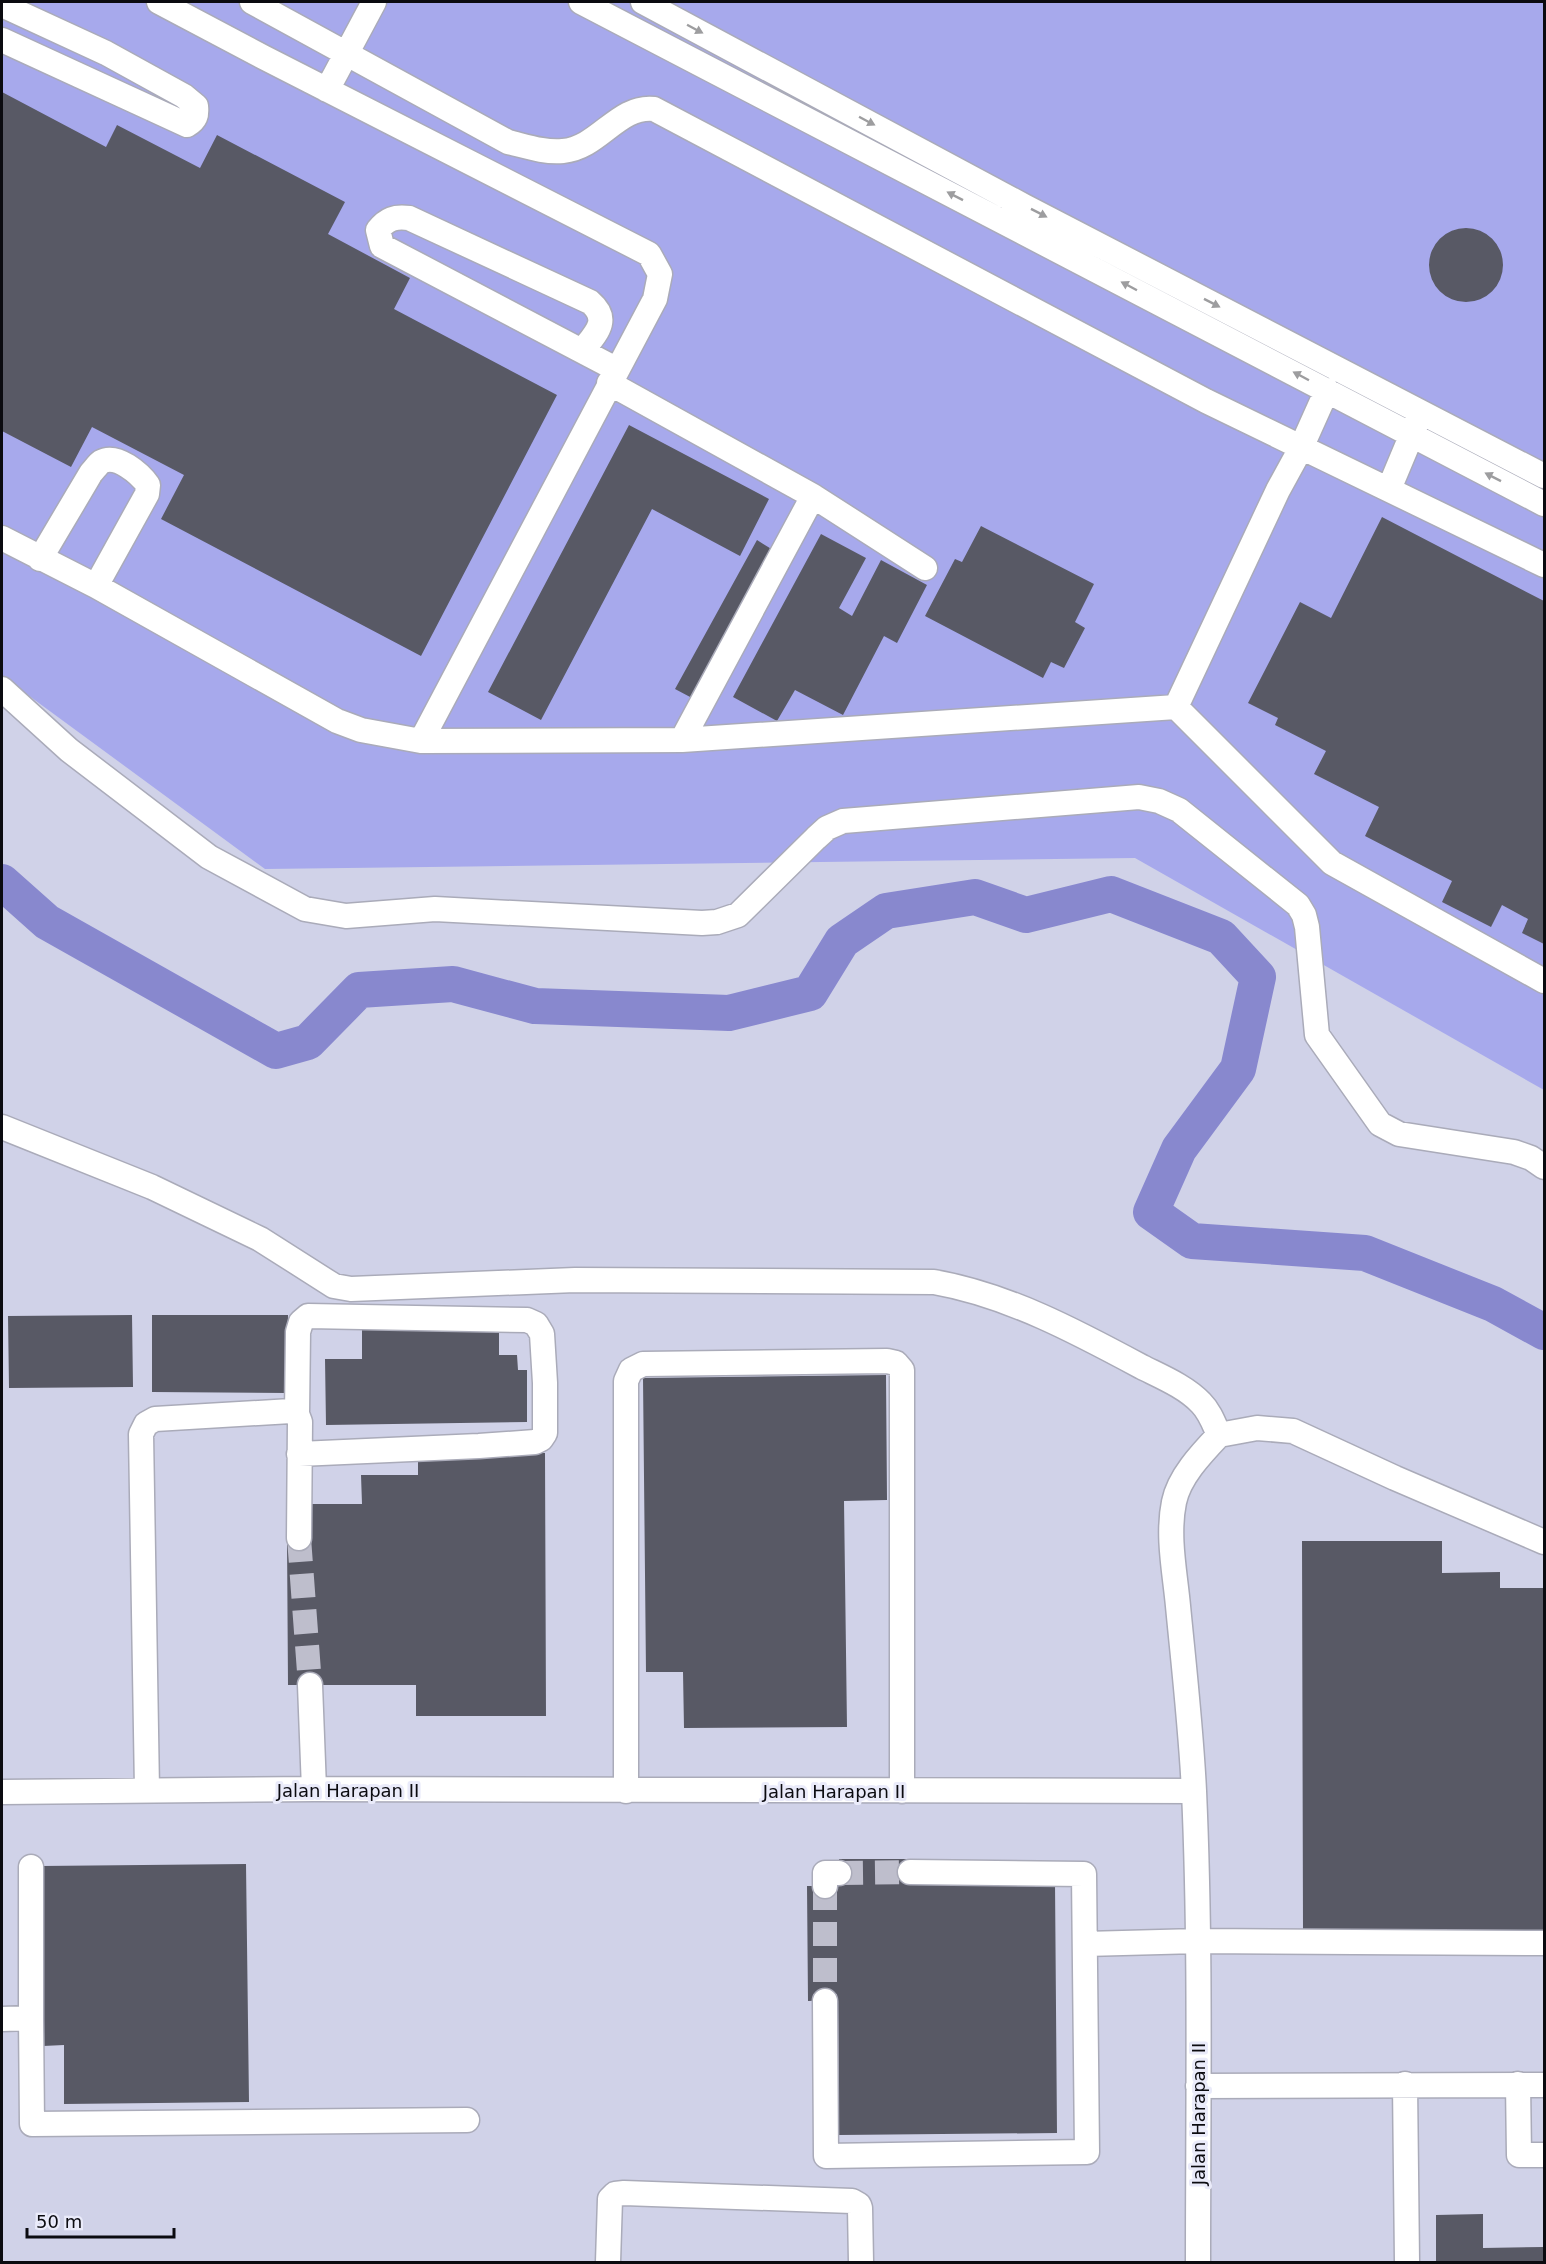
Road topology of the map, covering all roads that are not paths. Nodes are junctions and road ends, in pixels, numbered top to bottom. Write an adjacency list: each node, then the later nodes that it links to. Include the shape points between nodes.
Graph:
1 (159, 2): 10 (street)
2 (252, 2): 9 (street)
3 (374, 2): 9 (street)
4 (581, 2): 7 (street)
5 (643, 2): 14 (street, one-way to 14, via 1024,206)
6 (2, 5): 8 (street, via 106,53 184,96 196,106 197,116 187,125)
7 (614, 9): 13 (street, one-way to 7)
8 (2, 40)
9 (346, 53): 10 (street); 16 (street, via 508,142 545,150 564,152 587,143 631,111 654,110)
10 (327, 90): 12 (street, via 649,254 660,274 655,299)
11 (582, 351): 11 (street, via 382,246 378,230 396,217 409,218 590,302 602,317); 12 (street)
12 (613, 376): 19 (street); 29 (street)
13 (1327, 390): 15 (street); 16 (street)
14 (1422, 411): 15 (street); 17 (street)
15 (1410, 435): 18 (street); 20 (street, one-way to 15)
16 (1301, 448): 18 (street); 27 (street)
17 (1545, 476)
18 (1389, 489): 23 (street)
19 (813, 496): 24 (street); 28 (street)
20 (1545, 504)
21 (2, 538): 22 (street)
22 (40, 559): 25 (street); 25 (street, via 91,473 101,462 119,463 140,474 148,485 147,494)
23 (1545, 565)
24 (925, 568)
25 (96, 586): 29 (street, via 337,721 361,730)
26 (2, 689): 32 (street, via 69,750 209,857 305,909 333,915 369,916 435,909 717,922 738,915 816,837 843,820 1139,797 1159,801 1179,810 1298,905 1307,927 1317,1035 1380,1124 1399,1134 1514,1152)
27 (1176, 707): 28 (street); 30 (street, via 1332,863)
28 (682, 740): 29 (street)
29 (420, 741)
30 (1545, 981)
31 (2, 1127): 34 (street, via 152,1186 260,1239 334,1286 351,1289 574,1280 934,1282 953,1286 1009,1302 1167,1380 1201,1403)
32 (1545, 1167)
33 (297, 1414): 35 (street); 35 (street, via 298,1332 301,1322 308,1317 526,1320 536,1324 542,1334 545,1433 535,1442); 40 (street, via 291,1410 154,1419 141,1434)
34 (1219, 1435): 37 (street, via 1257,1428 1293,1431); 43 (street, via 1183,1480 1173,1504 1172,1551)
35 (299, 1454): 36 (street)
36 (299, 1538)
37 (1545, 1542)
38 (310, 1685): 39 (street)
39 (314, 1789): 40 (street, Jalan Harapan II); 41 (street, Jalan Harapan II)
40 (147, 1790): 44 (street, Jalan Harapan II)
41 (626, 1791): 42 (street, Jalan Harapan II); 42 (street, via 626,1381 631,1370 643,1365 887,1360 902,1370)
42 (902, 1791): 43 (street, Jalan Harapan II)
43 (1194, 1791): 47 (street, Jalan Harapan II)
44 (2, 1792)
45 (31, 1867): 51 (street)
46 (910, 1872): 49 (street, via 1084,1874)
47 (1198, 1941): 48 (street); 49 (street); 56 (street, Jalan Harapan II)
48 (1545, 1942)
49 (1085, 1944): 50 (street, via 1087,2152 826,2156)
50 (825, 2001)
51 (31, 2018): 52 (street); 57 (street, via 32,2124)
52 (2, 2019)
53 (1405, 2084): 54 (street); 56 (street); 62 (street)
54 (1518, 2084): 55 (street); 58 (street, via 1519,2155)
55 (1545, 2085)
56 (1198, 2086): 61 (street, Jalan Harapan II)
57 (467, 2120)
58 (1545, 2155)
59 (608, 2262): 60 (street, via 610,2199 624,2193 852,2201 860,2208)
60 (861, 2262)
61 (1198, 2262)
62 (1407, 2262)

